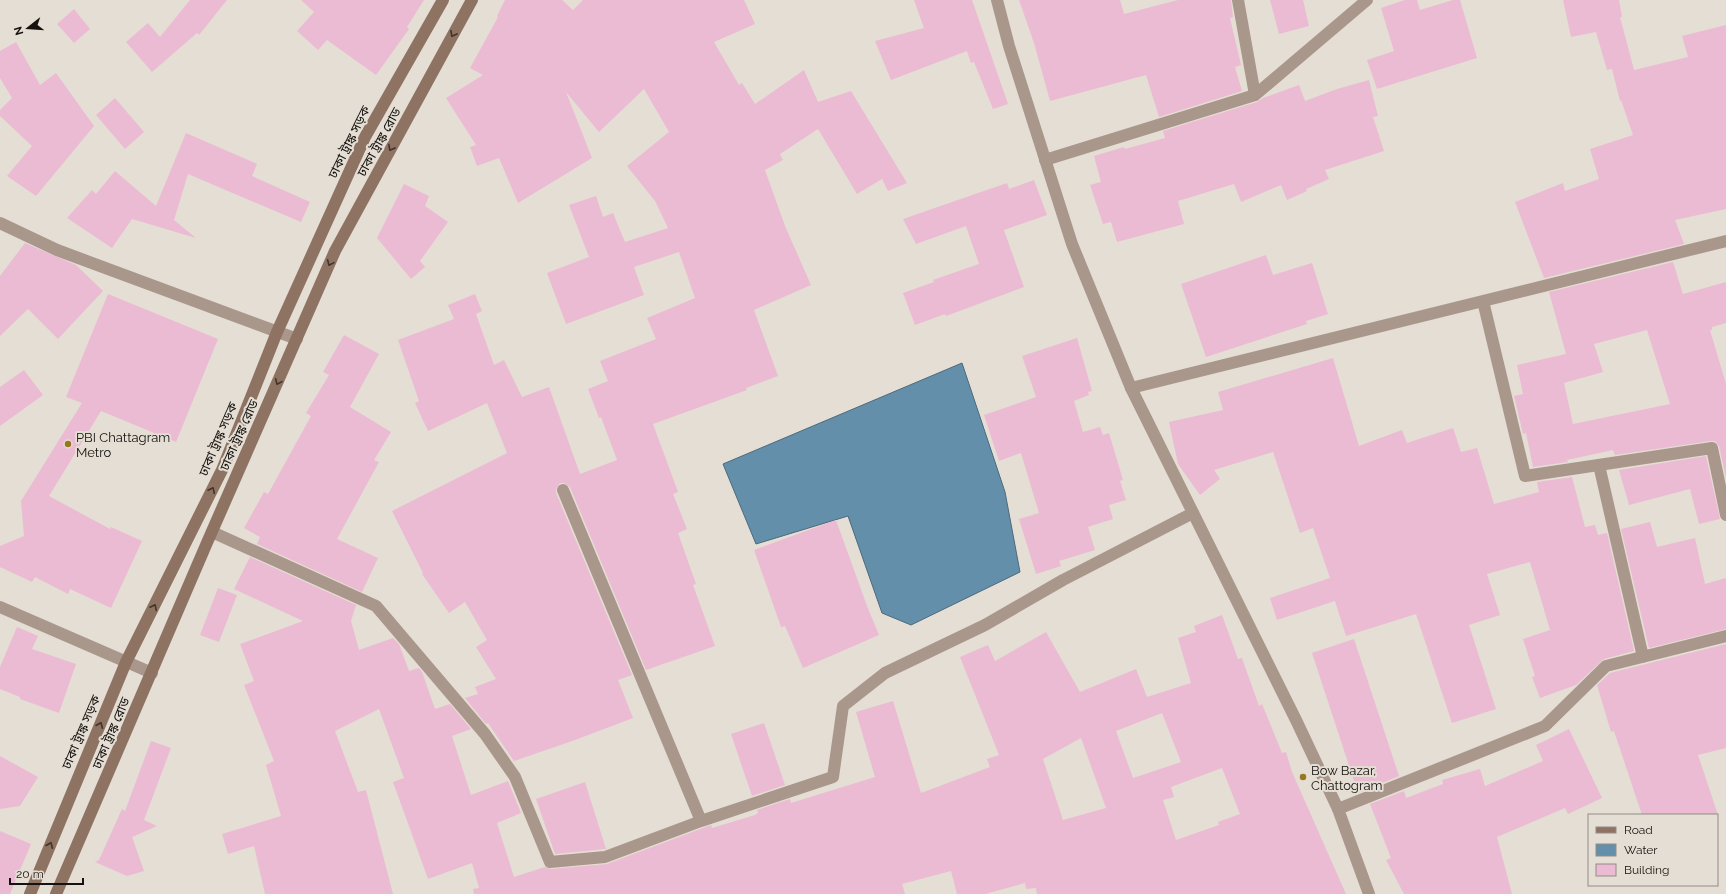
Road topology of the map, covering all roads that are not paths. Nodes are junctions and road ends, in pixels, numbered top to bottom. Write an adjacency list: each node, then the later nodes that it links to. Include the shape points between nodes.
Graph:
1 (443, 0): 11 (main road, ঢাকা ট্রাঙ্ক সড়ক, via 365,137)
2 (472, 0): 12 (main road, ঢাকা ট্রাঙ্ক রোড, one-way to 12, via 335,251)
3 (997, 0): 7 (street)
4 (1238, 0): 6 (street)
5 (1367, 0): 6 (street)
6 (1255, 95): 7 (street)
7 (1045, 160): 13 (street, via 1072,244)
8 (0, 223): 11 (street, via 57,250)
9 (1726, 242): 10 (street)
10 (1483, 301): 13 (street); 14 (street, via 1525,476)
11 (277, 332): 12 (street); 22 (main road, ঢাকা ট্রাঙ্ক সড়ক, one-way to 11, via 222,470)
12 (297, 339): 18 (main road, ঢাকা ট্রাঙ্ক রোড, one-way to 18)
13 (1131, 388): 16 (street)
14 (1599, 465): 17 (street, via 1712,448); 21 (street)
15 (563, 490): 25 (street)
16 (1194, 513): 24 (street); 25 (street, via 1063,580 985,625 885,673 843,706 833,778)
17 (1726, 515)
18 (212, 532): 23 (main road, ঢাকা ট্রাঙ্ক রোড); 25 (street, via 376,606 485,734 515,777 550,862 605,857)
19 (0, 607): 22 (street)
20 (1726, 636): 21 (street)
21 (1643, 656): 24 (street, via 1606,666 1545,726)
22 (126, 662): 23 (street); 26 (main road, ঢাকা ট্রাঙ্ক সড়ক, one-way to 22)
23 (152, 673): 27 (main road, ঢাকা ট্রাঙ্ক রোড)
24 (1338, 809): 28 (street)
25 (701, 821)
26 (30, 894)
27 (56, 894)
28 (1369, 894)

